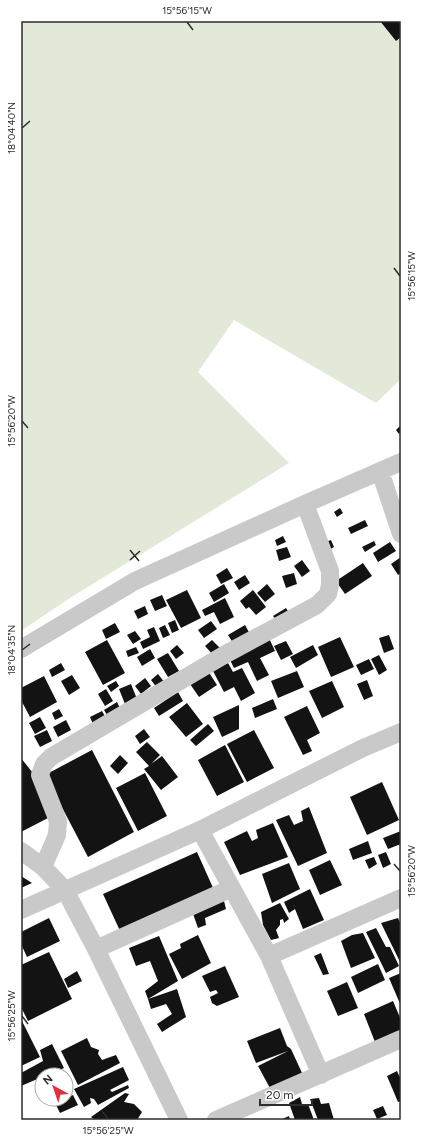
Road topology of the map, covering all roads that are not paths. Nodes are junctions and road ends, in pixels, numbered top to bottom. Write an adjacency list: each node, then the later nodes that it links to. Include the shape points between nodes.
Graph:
1 (401, 462): 2 (street)
2 (380, 471): 3 (street); 4 (street)
3 (304, 504): 5 (street, via 135,581); 9 (street, via 330,572 328,594 317,605 224,655 51,757 44,764 40,775 58,821 57,835)
4 (401, 534)
5 (21, 649)
6 (401, 732): 7 (street, via 363,748)
7 (200, 830): 10 (street); 11 (street)
8 (21, 851): 9 (street)
9 (43, 867): 11 (street)
10 (232, 888): 14 (street); 15 (street)
11 (65, 890): 13 (street); 14 (street)
12 (401, 898): 15 (street)
13 (21, 910)
14 (96, 950): 18 (street)
15 (269, 956): 17 (street)
16 (401, 1039): 17 (street)
17 (321, 1075): 19 (street)
18 (179, 1120)
19 (216, 1120)

